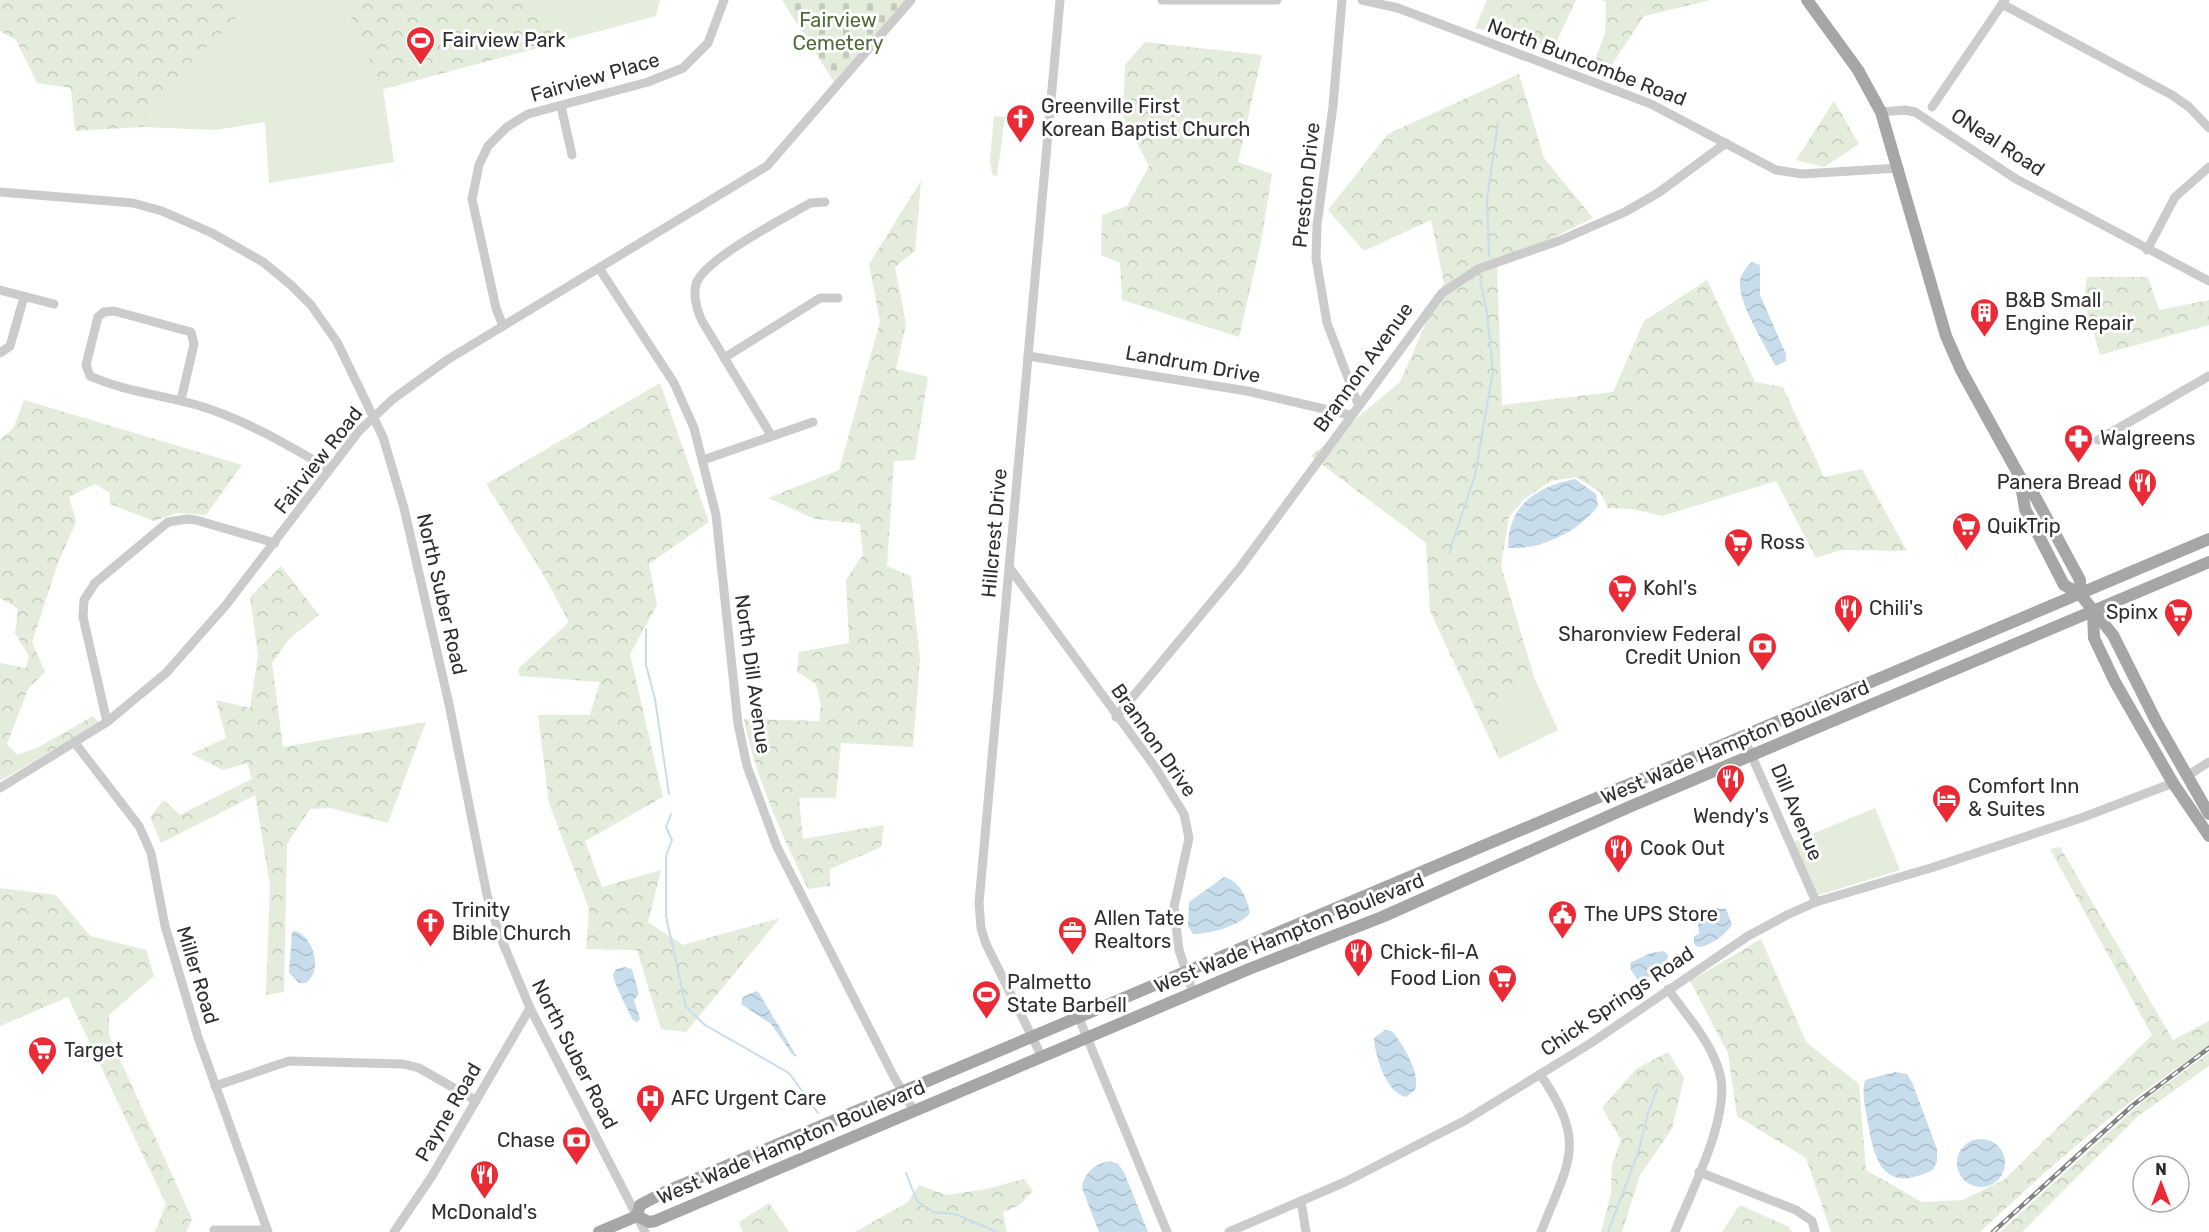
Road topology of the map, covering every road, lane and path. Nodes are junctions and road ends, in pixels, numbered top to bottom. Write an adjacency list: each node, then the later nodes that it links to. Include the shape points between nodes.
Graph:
1 (724, 0): 10 (street, Fairview Place, via 708,43 683,68)
2 (911, 0): 21 (street, Fairview Road, via 767,166)
3 (1060, 0): 29 (street, Hillcrest Drive)
4 (1162, 0): 5 (street)
5 (1277, 0)
6 (1342, 0): 33 (street, Preston Drive, via 1316,258 1327,323)
7 (1362, 0): 14 (street, North Buncombe Road, via 1398,8 1651,104)
8 (1807, 0): 12 (main road, via 1858,70)
9 (2003, 2): 11 (street); 13 (street, via 2172,95)
10 (561, 106): 15 (street); 27 (street, Fairview Place, via 528,114 507,127 488,146 474,182 473,210)
11 (1932, 107)
12 (1881, 112): 17 (main road); 20 (street, ONeal Road, via 1915,112 2016,179)
13 (2209, 128)
14 (1726, 143): 17 (street, North Buncombe Road, via 1762,164 1789,173); 33 (street, Brannon Avenue, via 1625,212 1478,269 1453,283 1431,305)
15 (572, 155)
16 (2209, 167): 20 (street, via 2175,197)
17 (1899, 168): 45 (main road, via 1946,336 2020,477 2025,509 2064,585)
18 (0, 192): 35 (street, North Suber Road, via 140,205 238,246 283,278 318,314 337,342)
19 (825, 202): 30 (street, via 810,202 703,272 696,285 697,308)
20 (2147, 250): 22 (street, ONeal Road)
21 (599, 268): 27 (street, Fairview Road); 39 (street, North Dill Avenue, via 674,383)
22 (2209, 281)
23 (0, 290): 24 (street)
24 (24, 297): 26 (street); 28 (street, via 10,346)
25 (838, 298): 30 (street, via 820,298)
26 (54, 304)
27 (502, 326): 35 (street, Fairview Road, via 423,376)
28 (0, 353)
29 (1028, 356): 34 (street, Landrum Drive, via 1247,391); 44 (street, Hillcrest Drive)
30 (724, 358): 37 (street)
31 (2209, 376): 38 (street)
32 (181, 400): 32 (street, via 97,379 87,373 96,319 101,314 114,311 191,332 194,344); 40 (street, via 256,429)
33 (1358, 404): 34 (street, Brannon Avenue)
34 (1350, 415): 47 (street, Brannon Avenue, via 1239,569)
35 (374, 417): 40 (street, Fairview Road); 62 (street, North Suber Road, via 393,469 420,569 488,896 508,959)
36 (813, 422): 37 (street)
37 (771, 435): 39 (street)
38 (2098, 440)
39 (703, 460): 69 (street, North Dill Avenue, via 716,515 738,724 747,766 781,855)
40 (328, 470): 42 (street, Fairview Road)
41 (2209, 539): 45 (main road, West Wade Hampton Boulevard)
42 (276, 543): 48 (street, Fairview Road, via 183,656); 48 (street, via 196,520 176,519 160,527 95,583 84,600 83,617)
43 (2209, 562): 46 (main road, West Wade Hampton Boulevard)
44 (1009, 567): 47 (street, Brannon Drive); 64 (street, Hillcrest Drive, via 979,913 986,944)
45 (2080, 594): 46 (main road); 49 (main road, West Wade Hampton Boulevard)
46 (2093, 612): 51 (main road, West Wade Hampton Boulevard); 53 (main road, via 2113,635); 54 (main road, via 2094,638)
47 (1116, 717): 59 (street, Brannon Drive, via 1155,767 1187,822 1188,844 1174,907)
48 (107, 722): 50 (street, Fairview Road)
49 (1743, 736): 51 (street, Dill Avenue); 59 (main road, West Wade Hampton Boulevard)
50 (75, 743): 55 (street, Fairview Road); 68 (street, Miller Road, via 147,839 165,926)
51 (1754, 755): 58 (street, Dill Avenue); 61 (main road, West Wade Hampton Boulevard, via 1382,917)
52 (2209, 762): 53 (street)
53 (2187, 776): 56 (main road)
54 (2173, 783): 57 (main road); 58 (street, Chick Springs Road, via 2016,840)
55 (0, 788)
56 (2209, 814)
57 (2209, 836)
58 (1816, 902): 60 (street, Chick Springs Road, via 1748,936)
59 (1186, 972): 61 (street, Brannon Drive); 63 (main road, West Wade Hampton Boulevard)
60 (1668, 989): 67 (street, Chick Springs Road); 72 (street, via 1705,1041 1722,1080 1721,1109)
61 (1193, 993): 65 (main road, West Wade Hampton Boulevard)
62 (530, 1008): 70 (street, Payne Road); 74 (street, North Suber Road)
63 (1079, 1018): 64 (main road, West Wade Hampton Boulevard); 65 (street)
64 (1032, 1037): 66 (street, Hillcrest Drive); 69 (main road, West Wade Hampton Boulevard)
65 (1086, 1038): 66 (main road, West Wade Hampton Boulevard); 80 (street)
66 (1042, 1057): 71 (main road, West Wade Hampton Boulevard)
67 (1540, 1074): 73 (street, Chick Springs Road, via 1464,1120); 83 (street, via 1561,1110 1571,1141 1570,1156)
68 (215, 1086): 70 (street, via 289,1061 403,1064 419,1068); 76 (street, Miller Road)
69 (904, 1092): 71 (street, North Dill Avenue); 74 (main road, West Wade Hampton Boulevard, via 665,1192 640,1205)
70 (475, 1100): 77 (street, Payne Road, via 432,1176)
71 (914, 1111): 74 (main road, West Wade Hampton Boulevard, via 655,1221)
72 (1699, 1172): 84 (street); 85 (street, via 1796,1210 1812,1221)
73 (1301, 1201): 81 (street, Chick Springs Road); 82 (street)
74 (637, 1216): 78 (main road); 79 (street, North Suber Road)
75 (214, 1230): 76 (street)
76 (268, 1231)
77 (394, 1232)
78 (599, 1232)
79 (645, 1232)
80 (1167, 1232)
81 (1229, 1232)
82 (1306, 1232)
83 (1541, 1232)
84 (1675, 1232)
85 (1815, 1232)

